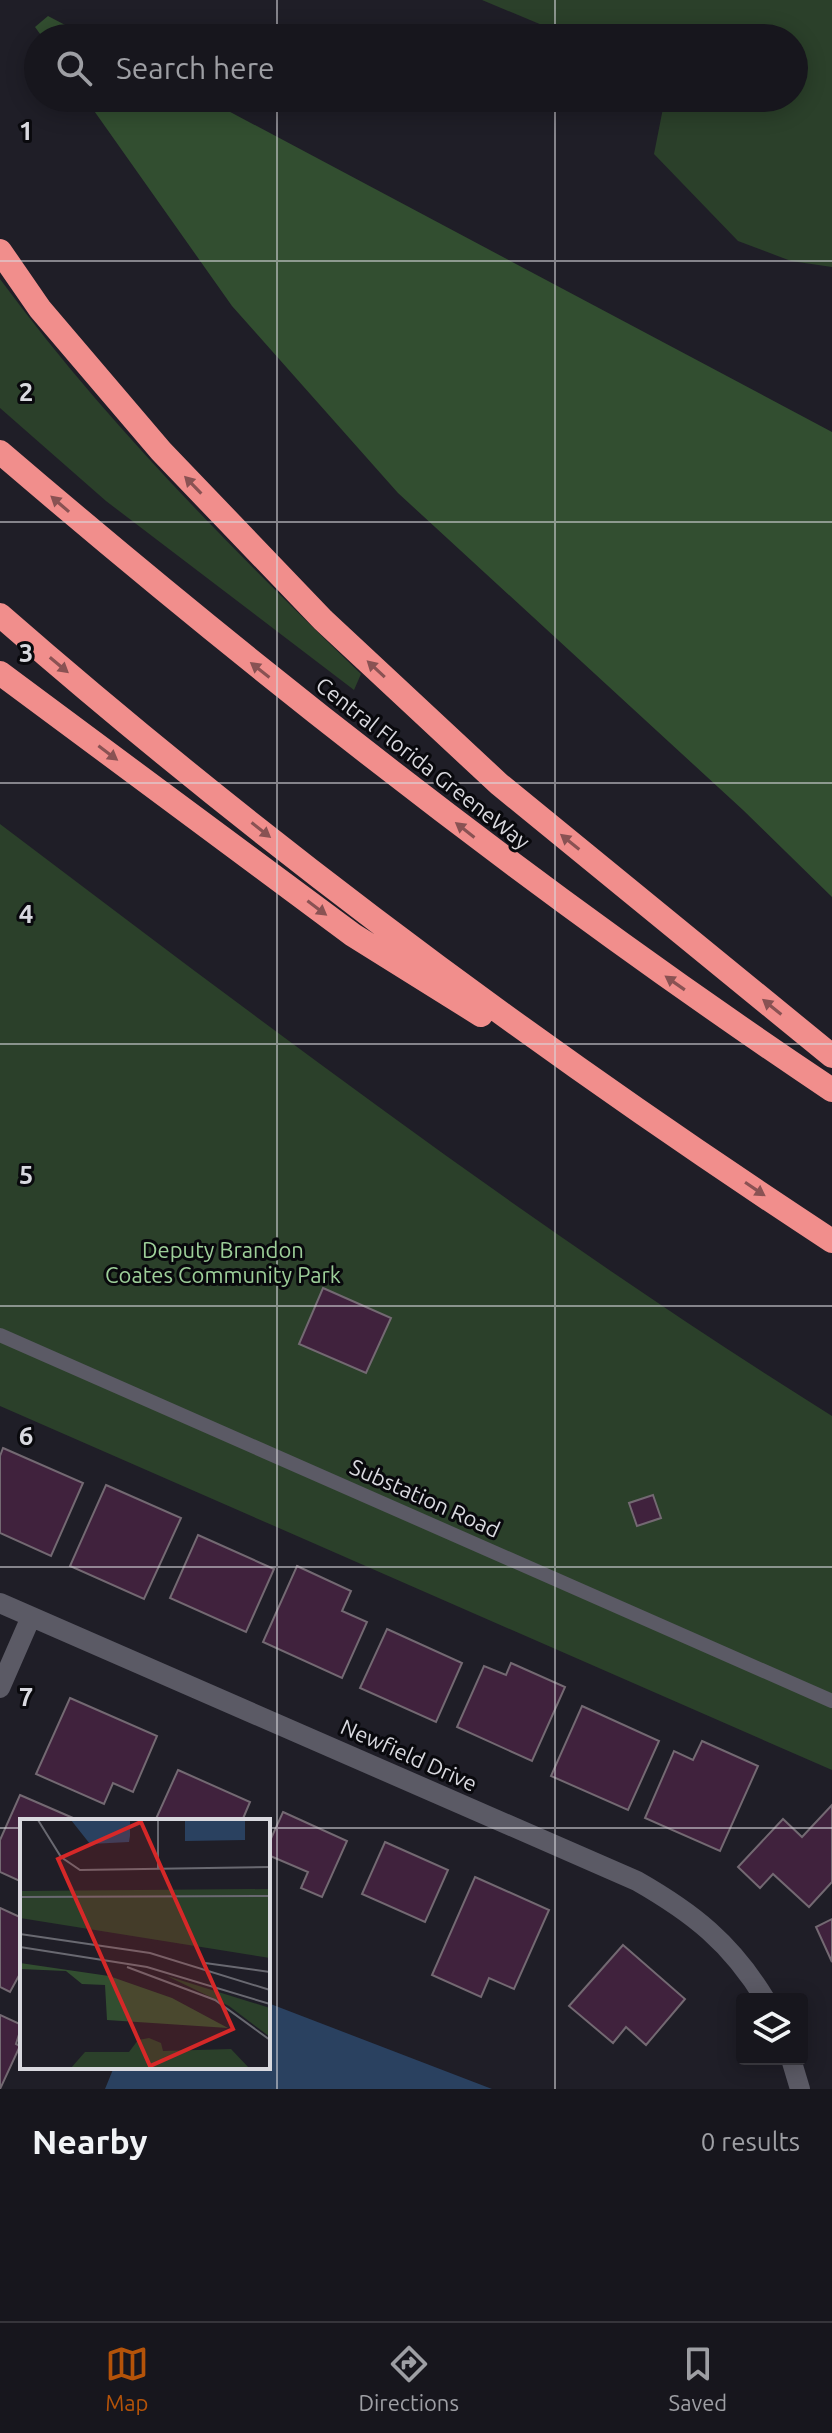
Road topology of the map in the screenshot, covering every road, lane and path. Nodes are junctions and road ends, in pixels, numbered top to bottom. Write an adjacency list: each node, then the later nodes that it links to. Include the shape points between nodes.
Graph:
1 (0, 251): 5 (highway, one-way to 1, via 499,784 323,620 161,451 40,309)
2 (0, 452): 6 (highway, Central Florida GreeneWay, one-way to 2, via 626,948 407,785 230,646)
3 (0, 615): 7 (highway, one-way to 7, via 282,847)
4 (0, 673): 7 (highway, one-way to 7, via 353,935)
5 (832, 1056)
6 (832, 1090)
7 (690, 1146): 8 (highway, one-way to 8)
8 (832, 1241)
9 (0, 1335): 13 (lane, Substation Road)
10 (0, 1603): 11 (street, Newfield Drive)
11 (31, 1617): 12 (street); 14 (street, Newfield Drive, via 637,1881 687,1910 731,1950)
12 (0, 1688)
13 (832, 1701)
14 (761, 1993)
15 (793, 2065): 16 (street)
16 (800, 2089)

